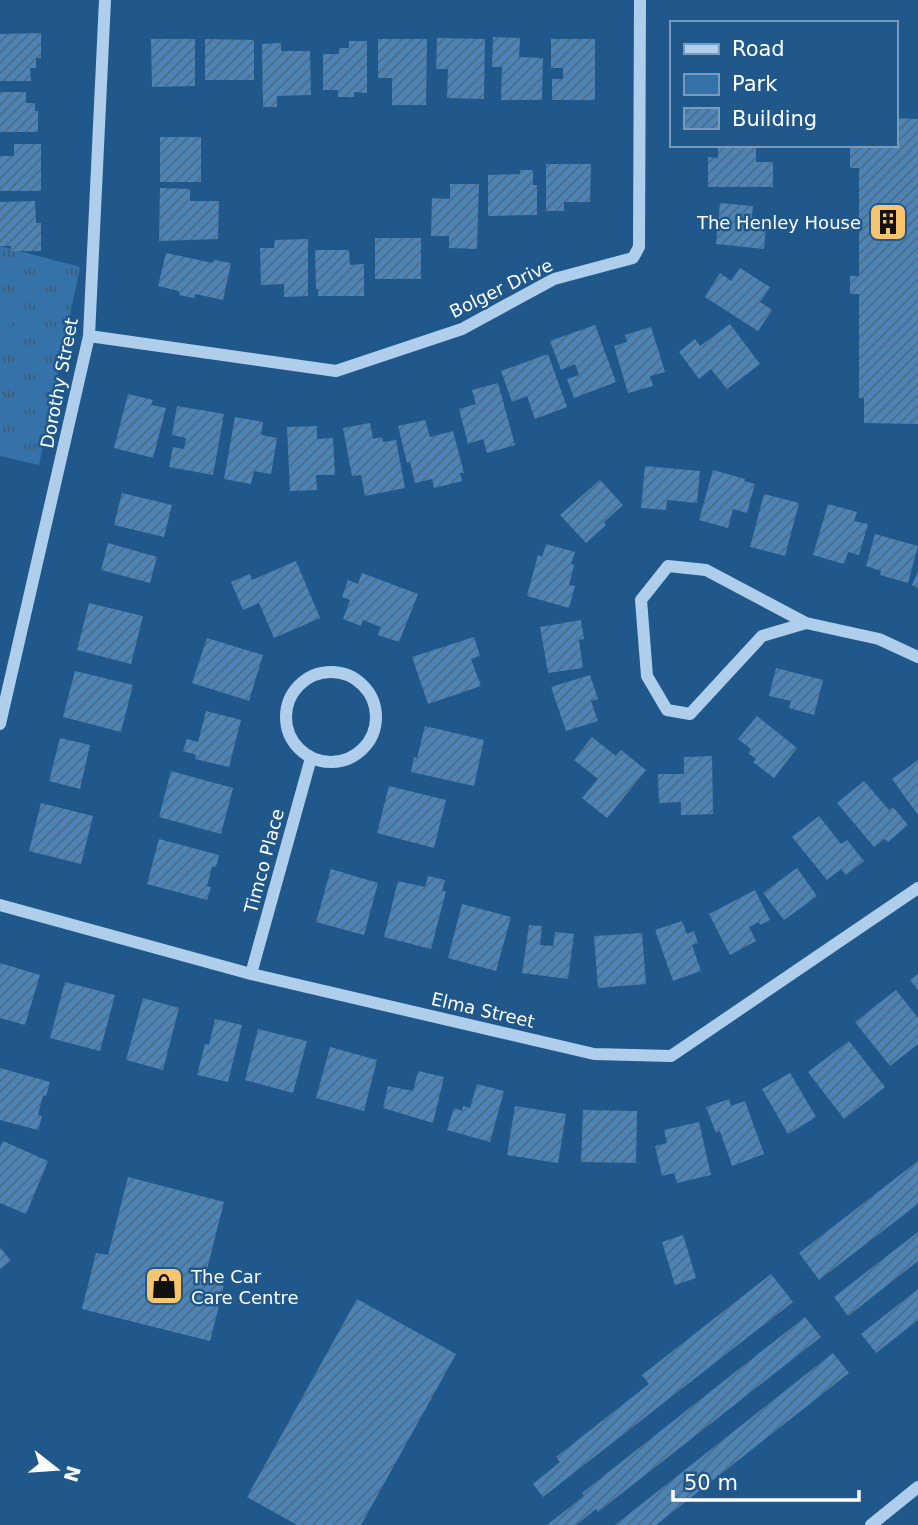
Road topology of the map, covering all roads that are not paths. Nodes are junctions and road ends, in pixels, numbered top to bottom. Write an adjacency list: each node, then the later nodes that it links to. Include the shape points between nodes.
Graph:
1 (105, 0): 3 (street, Dorothy Street)
2 (640, 0): 3 (street, Bolger Drive, via 639,247 633,258 554,279 462,329 336,370)
3 (89, 336): 6 (street, Dorothy Street)
4 (806, 623): 4 (street, via 706,570 668,566 641,600 647,676 667,710 690,714 762,636); 5 (street, via 879,639)
5 (918, 657)
6 (0, 724)
7 (311, 758): 7 (street, via 339,762 364,748 372,736 376,708 362,683 350,675 320,672 306,678 288,704 289,735); 10 (street, Timco Place)
8 (918, 888): 10 (street, Elma Street, via 671,1056 594,1054)
9 (0, 905): 10 (street, Elma Street)
10 (251, 974)
11 (918, 1487): 12 (street)
12 (871, 1525)

